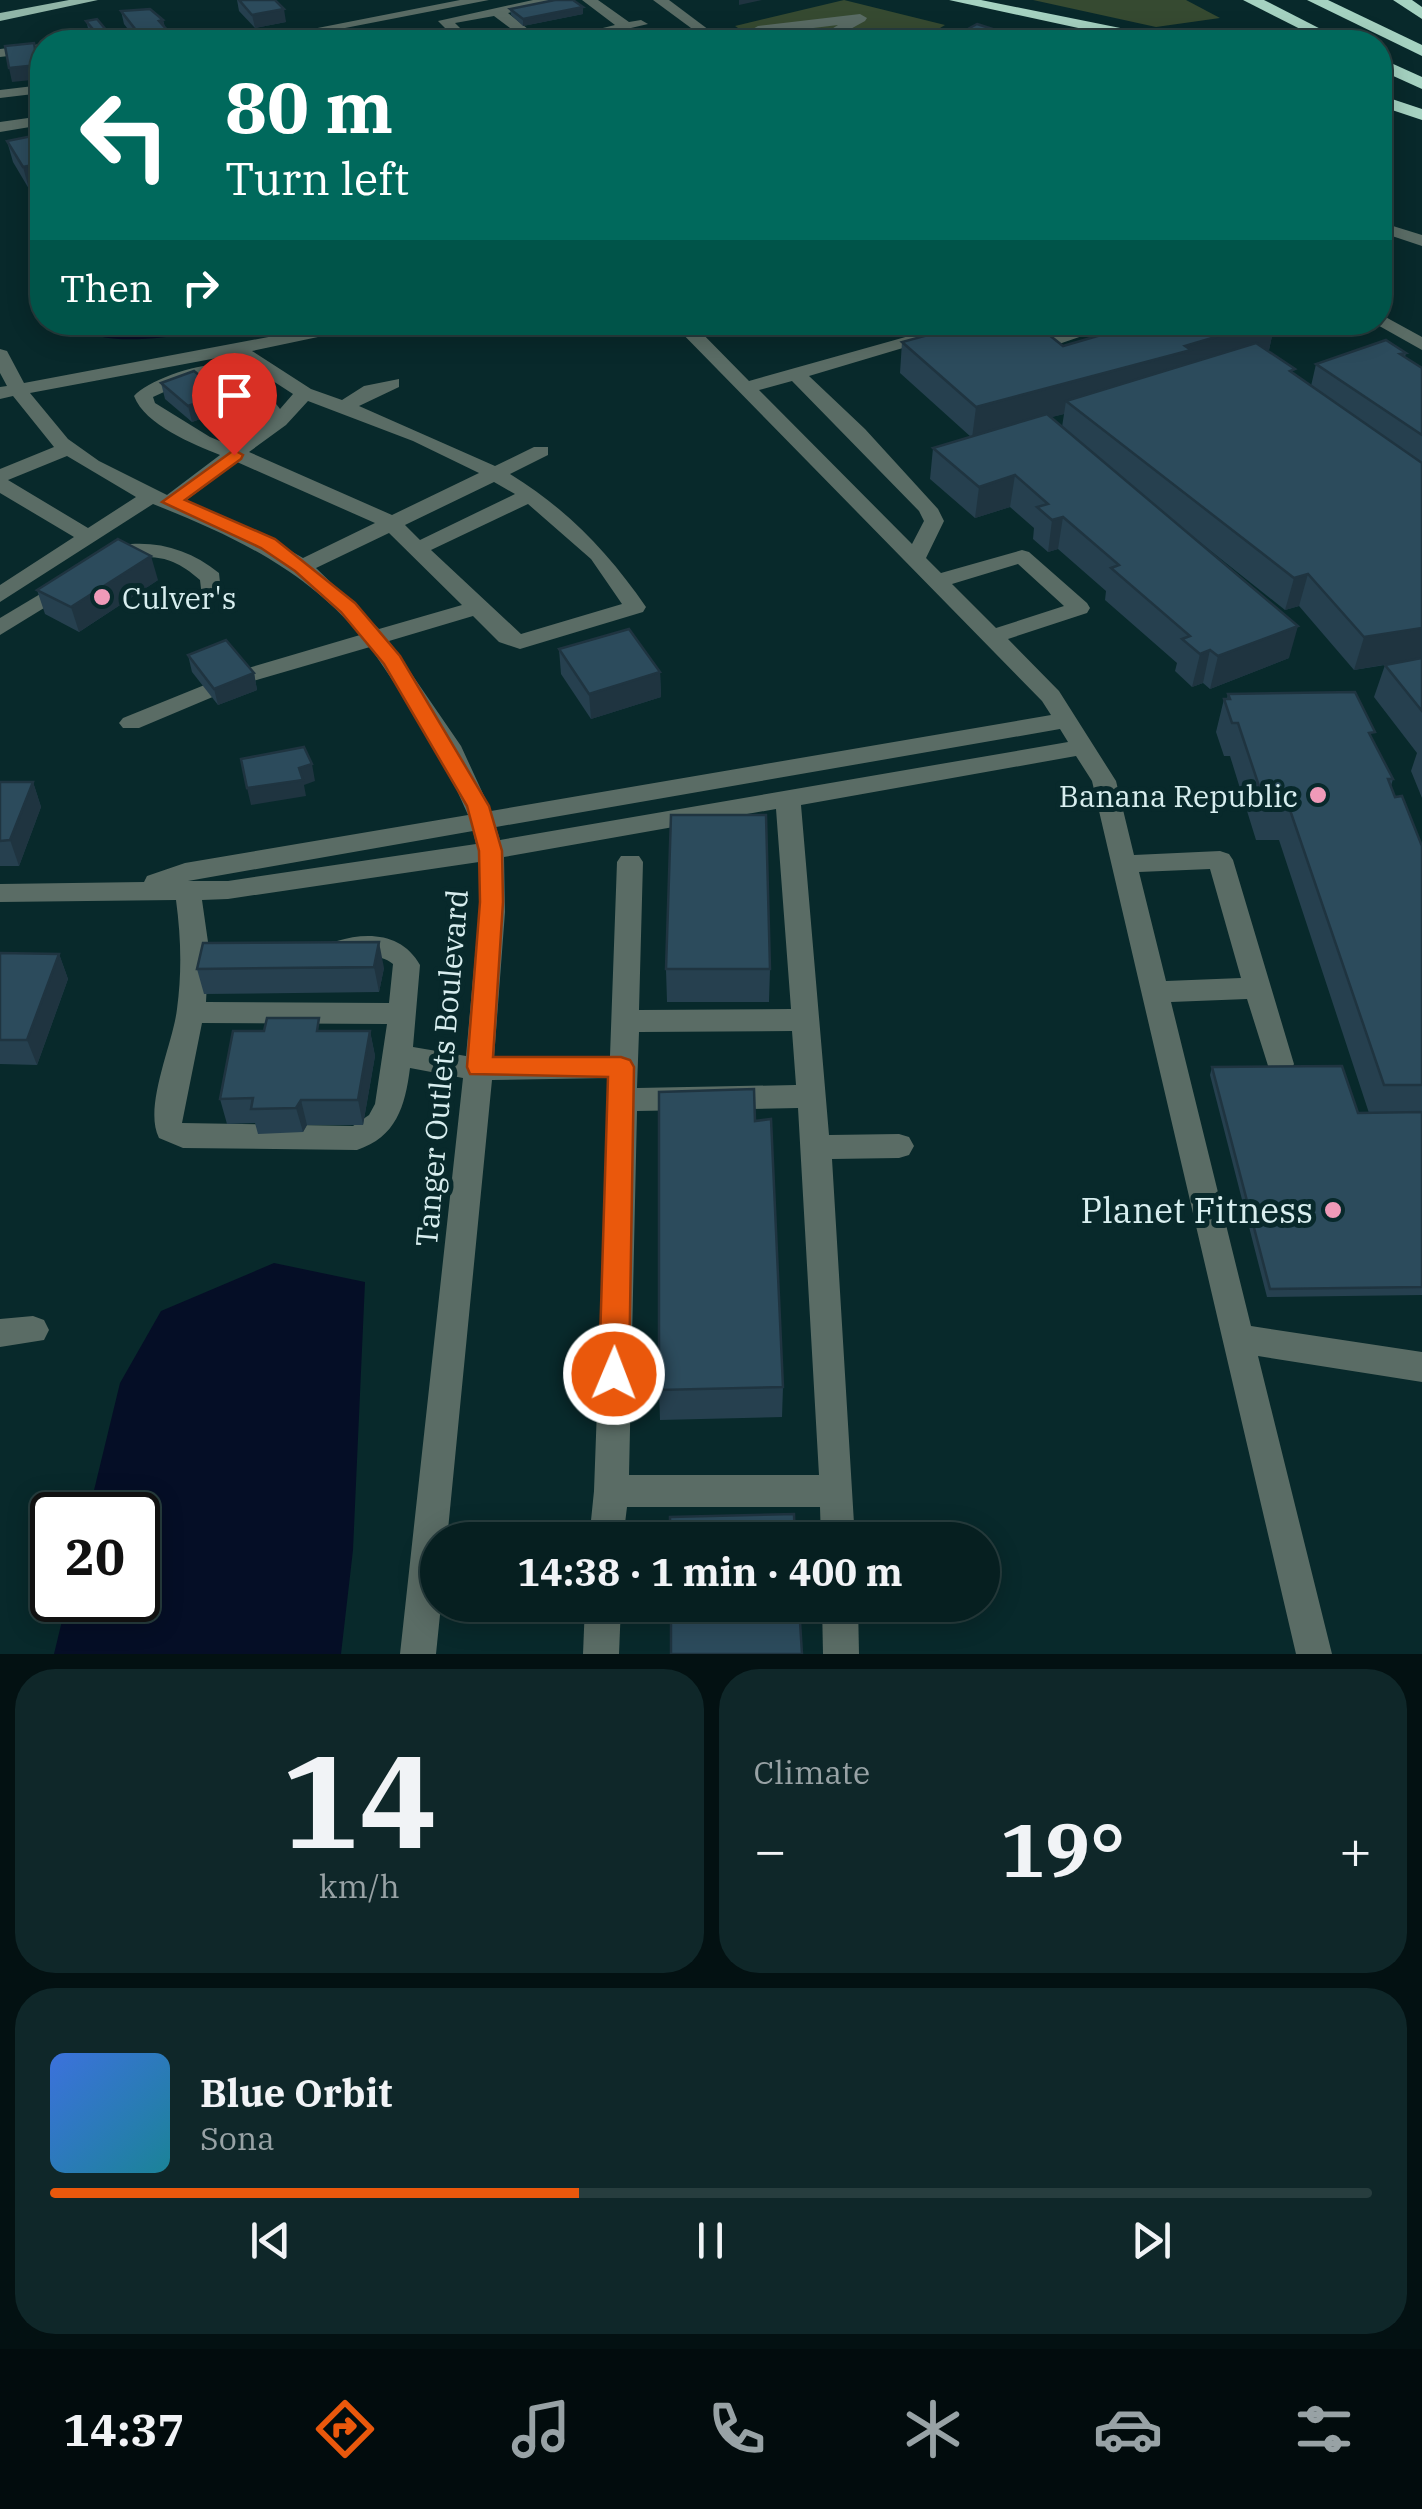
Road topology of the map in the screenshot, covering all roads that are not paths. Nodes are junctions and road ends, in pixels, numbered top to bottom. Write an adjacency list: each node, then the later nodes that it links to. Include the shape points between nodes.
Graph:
1 (70, 0): 12 (main road)
2 (91, 0): 12 (main road)
3 (589, 0): 18 (street)
4 (608, 0): 18 (street, via 641,24)
5 (660, 0): 26 (street)
6 (957, 0): 29 (highway)
7 (1251, 0): 30 (highway)
8 (1315, 0): 31 (highway)
9 (1401, 0): 14 (highway)
10 (558, 2): 13 (street); 24 (street, via 594,18)
11 (480, 7): 13 (street); 19 (street, via 464,4); 20 (street, via 445,21)
12 (31, 11): 16 (main road)
13 (497, 11): 21 (street)
14 (1422, 14)
15 (570, 16): 23 (street)
16 (0, 17)
17 (538, 23): 22 (street)
18 (627, 27): 25 (street)
19 (319, 30)
20 (455, 30)
21 (521, 30)
22 (545, 30)
23 (589, 30)
24 (590, 30)
25 (599, 30)
26 (721, 30)
27 (775, 30): 28 (street, via 860,18)
28 (839, 30)
29 (1106, 30)
30 (1313, 30)
31 (1378, 30)
32 (1392, 37): 34 (highway)
33 (30, 49): 35 (street)
34 (1422, 51)
35 (0, 53)
36 (1392, 69): 37 (highway)
37 (1422, 84)
38 (30, 90): 39 (street)
39 (0, 94)
40 (1392, 104): 41 (highway)
41 (1422, 115)
42 (0, 118): 43 (street)
43 (30, 118)
44 (30, 121): 45 (street)
45 (0, 127)
46 (1392, 231): 47 (street)
47 (1422, 240)
48 (1392, 326): 52 (street)
49 (313, 335): 53 (street)
50 (693, 335): 57 (street)
51 (911, 335): 55 (street)
52 (1422, 345)
53 (236, 350): 58 (street); 59 (street)
54 (0, 355): 58 (street, Tanger Outlets Boulevard)
55 (796, 374): 57 (street); 73 (street, via 928,510 934,521)
56 (392, 382): 60 (street)
57 (746, 388): 73 (street)
58 (10, 390): 62 (street, Tanger Outlets Boulevard)
59 (304, 393): 60 (street); 61 (street)
60 (344, 407): 65 (street, via 416,432)
61 (279, 420): 64 (street); 64 (street, via 232,371 143,396 162,416)
62 (68, 448): 66 (street); 69 (street, Tanger Outlets Boulevard)
63 (541, 451): 65 (street)
64 (234, 455): 69 (street); 70 (street)
65 (496, 473): 68 (street); 70 (street)
66 (0, 476)
67 (0, 484): 71 (street)
68 (530, 495): 72 (street); 78 (street, via 598,555 635,607 520,642)
69 (162, 498): 71 (street); 74 (street, Tanger Outlets Boulevard, via 268,544)
70 (391, 523): 72 (street); 74 (street)
71 (88, 538): 77 (street)
72 (418, 548): 78 (street)
73 (916, 558): 75 (street)
74 (302, 567): 80 (street, Tanger Outlets Boulevard)
75 (938, 581): 81 (street); 81 (street, via 1022,556 1079,608)
76 (210, 592): 79 (street, via 211,578 202,570 152,548 132,547)
77 (0, 595)
78 (479, 607): 80 (street)
79 (0, 628)
80 (375, 636): 82 (street); 88 (street, Tanger Outlets Boulevard, via 445,744)
81 (992, 636): 84 (street)
82 (246, 676)
83 (208, 691): 85 (street)
84 (1066, 720): 86 (street); 88 (street)
85 (131, 723)
86 (1083, 748): 87 (street); 91 (street, via 1104,781)
87 (788, 799): 89 (street); 103 (street)
88 (482, 823): 89 (street, Tanger Outlets Boulevard); 92 (street, via 185,872)
89 (490, 851): 93 (street, via 228,890); 107 (street, Tanger Outlets Boulevard)
90 (630, 862): 104 (street)
91 (1125, 864): 99 (street, via 1220,860); 100 (street)
92 (140, 890): 93 (street); 94 (street)
93 (188, 890): 95 (street)
94 (0, 893)
95 (196, 948): 97 (street); 101 (street)
96 (322, 950): 98 (street)
97 (249, 976): 98 (street, via 277,1003 315,1003); 101 (street)
98 (355, 980): 102 (street); 102 (street, via 394,948 408,965)
99 (1260, 988): 100 (street); 106 (street)
100 (1156, 992): 115 (street)
101 (191, 1012): 105 (street, via 167,1117 170,1130 183,1136 357,1138 378,1129 387,1112)
102 (400, 1014): 105 (street)
103 (805, 1020): 104 (street); 109 (street)
104 (623, 1021): 108 (street)
105 (398, 1054): 107 (street)
106 (1280, 1064)
107 (480, 1067): 108 (street); 119 (street, Tanger Outlets Boulevard, via 444,1376)
108 (621, 1067): 110 (street)
109 (811, 1096): 110 (street); 112 (street)
110 (620, 1100): 118 (street)
111 (899, 1146): 112 (street)
112 (816, 1147): 117 (street)
113 (32, 1330): 114 (street)
114 (0, 1333)
115 (1238, 1338): 116 (street); 128 (street)
116 (1422, 1366)
117 (837, 1490): 118 (street); 121 (street)
118 (612, 1491): 120 (street)
119 (435, 1522)
120 (608, 1522)
121 (838, 1522)
122 (423, 1622): 125 (street, Tanger Outlets Boulevard)
123 (603, 1622): 126 (street)
124 (841, 1622): 127 (street)
125 (418, 1654)
126 (602, 1654)
127 (842, 1654)
128 (1314, 1654)

